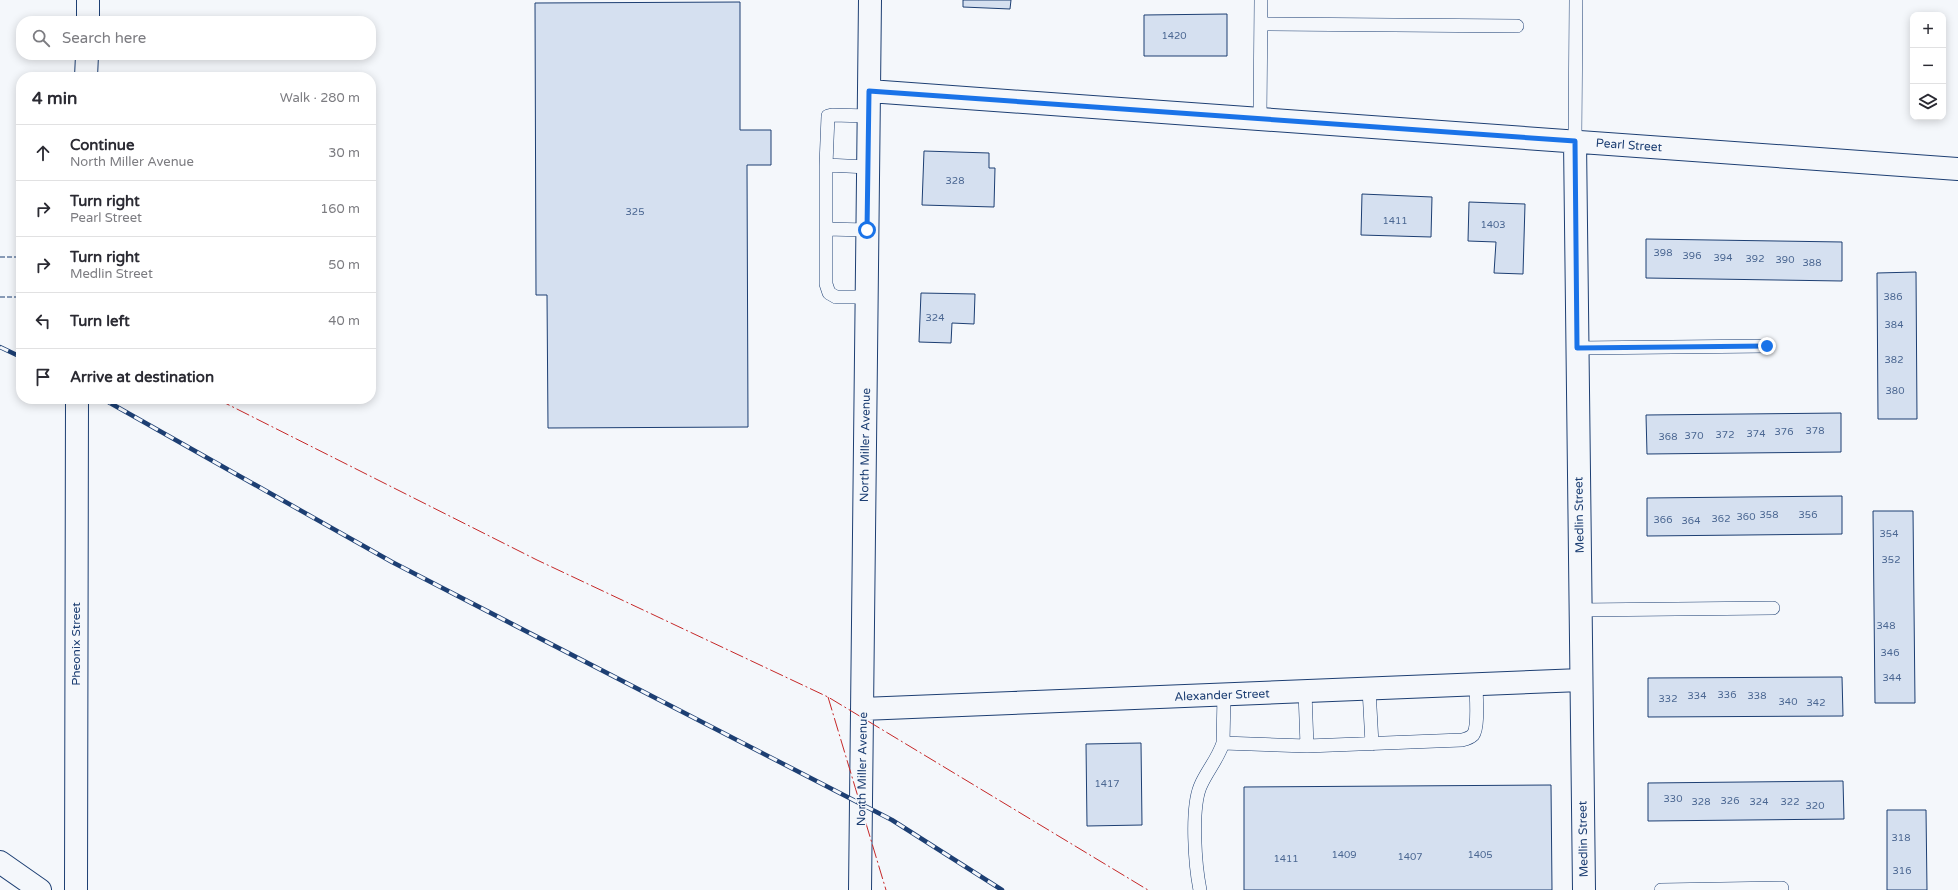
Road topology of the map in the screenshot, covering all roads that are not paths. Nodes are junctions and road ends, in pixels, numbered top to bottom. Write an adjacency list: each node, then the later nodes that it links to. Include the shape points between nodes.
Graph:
1 (88, 0): 5 (street)
2 (870, 0): 10 (street, North Miller Avenue)
3 (1261, 0): 6 (lane)
4 (1576, 0): 13 (lane)
5 (88, 16)
6 (1261, 24): 7 (lane); 12 (lane)
7 (1517, 26)
8 (87, 60): 9 (street)
9 (86, 72)
10 (869, 91): 11 (street, North Miller Avenue); 12 (street, Pearl Street)
11 (868, 116): 14 (lane, via 828,116); 15 (street, North Miller Avenue)
12 (1260, 118): 13 (street, Pearl Street)
13 (1575, 141): 16 (street, Pearl Street); 21 (street, Medlin Street)
14 (826, 165): 15 (lane); 17 (lane)
15 (868, 167): 18 (street, North Miller Avenue)
16 (1958, 169)
17 (826, 229): 18 (lane); 19 (lane, via 826,284 829,293 836,297)
18 (867, 230): 19 (street, North Miller Avenue)
19 (867, 297): 30 (street, North Miller Avenue)
20 (1767, 346): 21 (lane)
21 (1577, 348): 24 (street, Medlin Street)
22 (77, 404): 37 (street, Pheonix Street)
23 (1773, 608): 24 (lane)
24 (1580, 610): 25 (street, Medlin Street)
25 (1581, 680): 26 (street, Alexander Street); 40 (street, Medlin Street)
26 (1476, 685): 27 (street, Alexander Street); 32 (lane, via 1476,726 1470,738)
27 (1369, 689): 28 (street, Alexander Street); 32 (lane)
28 (1305, 692): 29 (street, Alexander Street); 33 (lane)
29 (1224, 695): 30 (street, Alexander Street); 31 (lane)
30 (862, 709): 38 (street, North Miller Avenue)
31 (1222, 743): 33 (lane); 39 (lane, via 1200,787 1196,801 1196,846)
32 (1372, 744): 33 (lane)
33 (1307, 746)
34 (0, 862): 36 (street)
35 (1782, 888): 41 (lane)
36 (40, 890)
37 (76, 890)
38 (860, 890)
39 (1200, 890)
40 (1584, 890)
41 (1661, 890)

